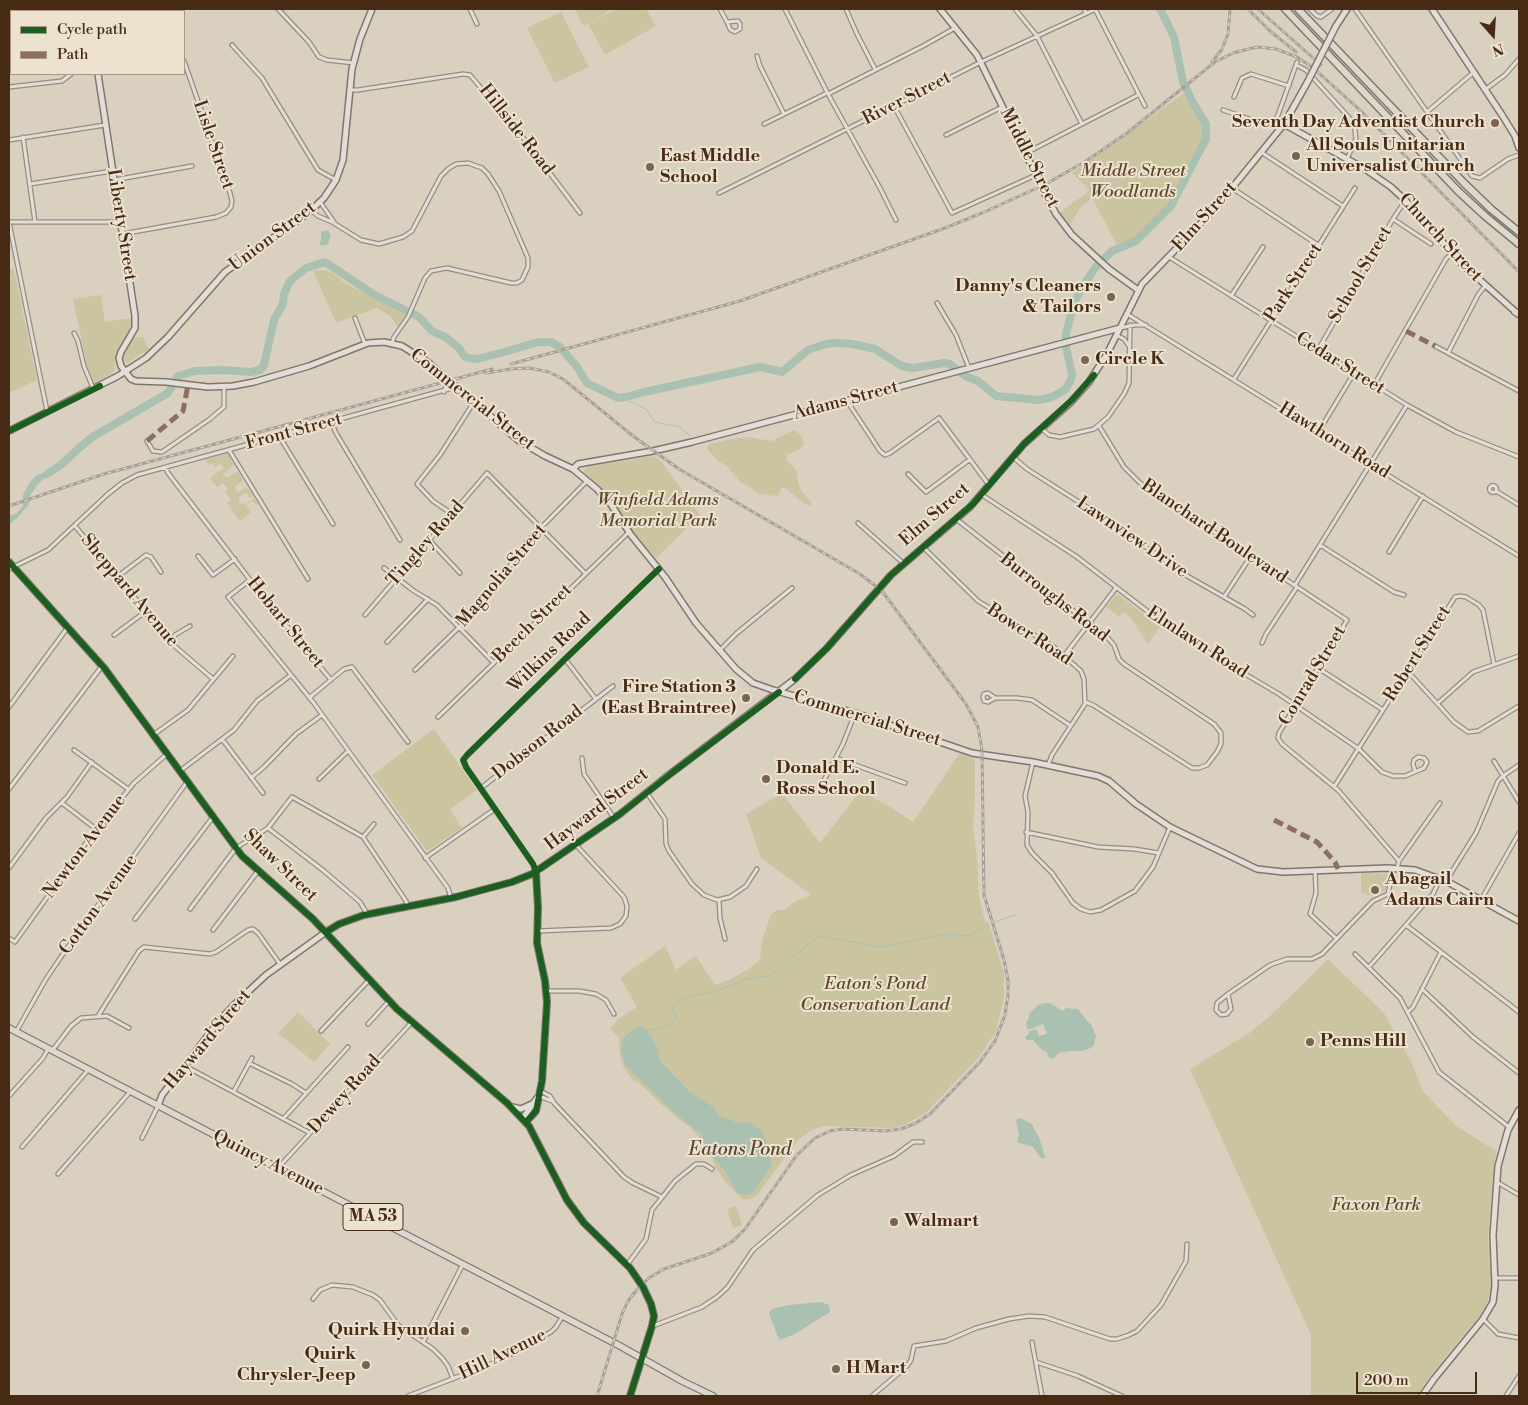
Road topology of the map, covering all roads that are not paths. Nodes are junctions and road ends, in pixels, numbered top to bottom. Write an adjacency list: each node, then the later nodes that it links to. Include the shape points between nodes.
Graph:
1 (278, 9): 27 (street, via 319,57)
2 (372, 9): 27 (main road, Union Street)
3 (470, 9): 20 (street)
4 (720, 9): 19 (street)
5 (785, 9): 37 (street)
6 (846, 9): 29 (street)
7 (940, 9): 21 (main road, Middle Street)
8 (1015, 9): 22 (street)
9 (1084, 9): 18 (street)
10 (1095, 9): 18 (street, River Street); 38 (street)
11 (1285, 9): 83 (highway, via 1453,186)
12 (1298, 9): 80 (highway, via 1458,177)
13 (1310, 9): 14 (street, via 1321,17)
14 (1332, 9)
15 (1347, 9): 48 (main road, Elm Street, bridge)
16 (1355, 9): 44 (street)
17 (1432, 9): 30 (main road)
18 (1086, 13): 22 (street, River Street)
19 (727, 22): 19 (street, via 732,31 740,29 738,21)
20 (477, 24)
21 (955, 27): 26 (main road, Middle Street); 29 (street)
22 (1037, 36): 26 (street, River Street); 47 (street)
23 (232, 45): 64 (street, via 262,78 318,170)
24 (757, 56): 45 (street)
25 (1519, 59): 36 (street)
26 (981, 62): 40 (street, River Street); 41 (main road, Middle Street)
27 (354, 63): 35 (main road, Union Street)
28 (185, 64): 81 (street, Lisle Street, via 230,193 231,207 226,213 216,216)
29 (875, 69): 37 (street)
30 (1474, 72): 36 (main road); 44 (street)
31 (71, 75): 34 (street, via 62,81)
32 (98, 75): 49 (main road, Liberty Street)
33 (1288, 86): 39 (street, via 1251,74 1242,78); 43 (street, via 1277,118 1270,124); 59 (street, via 1297,63 1354,123 1356,139)
34 (9, 88)
35 (349, 90): 64 (main road, Union Street, via 344,152); 73 (street, Hillside Road, via 470,75 529,145)
36 (1486, 90): 53 (main road)
37 (828, 93): 45 (street); 50 (street)
38 (1138, 95): 42 (street); 47 (street)
39 (1234, 97)
40 (894, 106): 50 (street, River Street); 62 (street, via 952,213)
41 (1002, 106): 51 (street); 57 (main road, Middle Street)
42 (1145, 106)
43 (1223, 110)
44 (1427, 112): 58 (street, via 1472,176 1480,178)
45 (784, 114): 46 (street)
46 (764, 124)
47 (1082, 124): 57 (street)
48 (1284, 124): 56 (main road, Elm Street); 59 (main road, Church Street)
49 (106, 125): 52 (street); 61 (main road, Liberty Street)
50 (847, 129): 68 (street, River Street); 74 (street)
51 (946, 135)
52 (23, 138): 54 (street); 65 (street)
53 (1518, 139): 55 (main road)
54 (9, 140)
55 (1519, 148)
56 (1261, 152): 66 (main road, Elm Street); 71 (street)
57 (1026, 154): 62 (main road, Middle Street)
58 (1519, 156)
59 (1347, 159): 69 (main road, Church Street, via 1382,180)
60 (192, 166): 63 (street)
61 (113, 171): 63 (main road, Liberty Street); 65 (street)
62 (1036, 175): 89 (main road, Middle Street, bridge, via 1065,227 1097,259)
63 (114, 180): 78 (main road, Liberty Street)
64 (336, 180): 70 (main road, Union Street)
65 (30, 184): 77 (street)
66 (1232, 188): 84 (street); 87 (main road, Elm Street)
67 (1355, 188): 71 (street, Park Street)
68 (719, 193)
69 (1406, 201): 75 (street, School Street); 86 (main road, Church Street)
70 (320, 202): 72 (main road, Union Street); 79 (street)
71 (1344, 206): 84 (street, Park Street)
72 (311, 210): 79 (street); 108 (main road, Union Street, via 232,266 162,344)
73 (580, 213)
74 (896, 220)
75 (1393, 220): 82 (street); 105 (street, School Street)
76 (9, 222): 77 (street); 121 (street)
77 (35, 222): 78 (street)
78 (121, 222): 81 (main road, Liberty Street)
79 (336, 224): 101 (street, via 371,244 403,237 414,229 440,178 456,164 476,165 486,172 501,194 528,256 529,265 521,281 514,284 452,268 429,273)
80 (1519, 232)
81 (122, 234): 108 (main road, Liberty Street, via 136,322 120,356)
82 (1431, 244)
83 (1519, 244)
84 (1318, 245): 95 (street, Park Street)
85 (1263, 247): 90 (street)
86 (1452, 253): 88 (main road, Church Street); 112 (street)
87 (1169, 257): 89 (main road, Elm Street); 90 (street, Cedar Street)
88 (1485, 286): 93 (main road, Church Street); 106 (street)
89 (1138, 290): 92 (main road, Elm Street)
90 (1231, 296): 95 (street, Cedar Street)
91 (938, 303): 107 (street, via 959,342)
92 (1127, 314): 97 (street, Hawthorn Road); 98 (main road, Elm Street)
93 (1518, 315)
94 (355, 318): 102 (street)
95 (1270, 320): 105 (street, Cedar Street); 111 (street, Park Street)
96 (1130, 325): 97 (street, Hawthorn Road); 98 (street, Hawthorn Road); 103 (street)
97 (1149, 326): 111 (street, Hawthorn Road)
98 (1120, 328): 100 (main road, Elm Street); 107 (main road, Adams Street)
99 (74, 333): 115 (street)
100 (1116, 335): 103 (street, via 1126,340); 124 (main road, Elm Street, via 1089,382)
101 (392, 343): 102 (main road, Commercial Street); 110 (main road, Commercial Street, via 418,355)
102 (365, 344): 113 (main road, Commercial Street, via 309,366)
103 (1129, 346): 123 (street, via 1130,378 1127,388 1113,412)
104 (1435, 346): 106 (street)
105 (1318, 350): 109 (street, Cedar Street)
106 (1448, 353): 116 (street)
107 (967, 369): 118 (main road, Adams Street)
108 (124, 372): 113 (main road, Commercial Street, via 134,381); 115 (main road)
109 (1354, 373): 112 (street, Cedar Street); 126 (street)
110 (448, 379): 114 (main road, Commercial Street); 117 (street)
111 (1234, 379): 126 (street, Hawthorn Road)
112 (1374, 385): 120 (street, Cedar Street)
113 (224, 387): 128 (street, via 224,406 214,416 162,452 155,452)
114 (456, 387): 117 (street, Front Street); 119 (main road, Commercial Street)
115 (93, 389): 121 (main road)
116 (1519, 391)
117 (444, 392): 122 (street, Front Street)
118 (847, 400): 132 (street, via 885,454 939,418); 135 (main road, Adams Street, via 678,446 578,464)
119 (474, 402): 135 (main road, Commercial Street, via 523,444); 143 (street, via 417,484)
120 (1407, 404): 131 (street, Cedar Street, via 1456,432); 133 (street)
121 (47, 411): 125 (main road)
122 (331, 422): 127 (street, Front Street); 150 (street)
123 (1099, 426): 124 (street, via 1057,437); 156 (street, Blanchard Boulevard, via 1124,467 1137,481)
124 (1041, 428): 130 (main road, Elm Street)
125 (9, 431)
126 (1319, 431): 133 (street, Hawthorn Road)
127 (279, 436): 129 (street, Front Street); 146 (street)
128 (147, 441)
129 (229, 450): 134 (street, Front Street); 169 (street)
130 (1013, 456): 138 (main road, Elm Street); 175 (street, Lawnview Drive, via 1024,467)
131 (1519, 457)
132 (969, 460): 136 (street, via 926,492); 138 (street)
133 (1370, 464): 141 (street, Hawthorn Road); 153 (street)
134 (165, 467): 147 (street, Front Street, via 129,478); 158 (street, Hobart Street)
135 (573, 469): 137 (main road, Commercial Street)
136 (908, 474)
137 (588, 480): 148 (street, Magnolia Street); 149 (main road, Commercial Street, via 610,503)
138 (990, 486): 140 (main road, Elm Street)
139 (1496, 491): 142 (street)
140 (982, 495): 144 (main road, Elm Street); 173 (street, Elmlawn Road, via 1050,538)
141 (1423, 496): 154 (street); 157 (street, Hawthorn Road)
142 (1519, 505)
143 (452, 514): 148 (street, Tingley Road, via 487,473); 151 (street, Tingley Road)
144 (956, 519): 152 (main road, Elm Street); 181 (street, Burroughs Road)
145 (858, 523): 160 (street)
146 (333, 524)
147 (74, 526): 163 (street, Front Street, via 45,552); 167 (street, Sheppard Avenue)
148 (541, 527): 166 (street); 184 (street, Magnolia Street, via 523,546 488,598)
149 (629, 532): 162 (main road, Commercial Street); 166 (street, Beech Street)
150 (400, 540)
151 (430, 541): 165 (street); 168 (street, Tingley Road)
152 (923, 546): 160 (main road, Elm Street); 191 (street, Bower Road, via 980,603)
153 (1320, 546): 171 (street); 174 (street)
154 (1389, 552)
155 (198, 556): 158 (street, via 213,575)
156 (1251, 556): 171 (street, Blanchard Boulevard); 175 (street)
157 (1519, 556)
158 (235, 559): 170 (street, Hobart Street)
159 (9, 562): 163 (main road, Shaw Street)
160 (903, 563): 204 (main road, Elm Street, via 816,659)
161 (384, 568): 168 (street)
162 (659, 568): 189 (main road, Commercial Street, via 690,615); 193 (street, Wilkins Road)
163 (10, 569): 183 (main road, Shaw Street)
164 (161, 572): 167 (street, via 146,555)
165 (460, 573)
166 (585, 573): 194 (street, Beech Street)
167 (117, 577): 177 (street, Sheppard Avenue)
168 (397, 578): 176 (street); 178 (street, Tingley Road)
169 (308, 579)
170 (250, 580): 200 (street, via 228,597); 202 (street, Hobart Street)
171 (1296, 586): 180 (street, Blanchard Boulevard); 188 (street)
172 (792, 588): 189 (street)
173 (1116, 588): 181 (street); 210 (street, Elmlawn Road, via 1183,638)
174 (1404, 595)
175 (1224, 597): 179 (street, Lawnview Drive)
176 (428, 599): 184 (street); 187 (street)
177 (146, 612): 185 (street); 186 (street, Sheppard Avenue)
178 (365, 615)
179 (1253, 615)
180 (1347, 620): 197 (street, Conrad Street)
181 (1089, 623): 191 (street); 208 (street, Burroughs Road, via 1109,639 1124,664 1214,724 1220,731 1221,744 1207,765 1189,767)
182 (190, 626): 186 (street)
183 (68, 627): 196 (main road, Shaw Street); 212 (street)
184 (460, 627): 194 (street); 198 (street, Magnolia Street)
185 (114, 635)
186 (169, 642): 201 (street, Sheppard Avenue)
187 (387, 642)
188 (1262, 642)
189 (720, 650): 204 (main road, Commercial Street, via 749,681)
190 (233, 656): 201 (street)
191 (1064, 656): 208 (street, Bower Road, via 1082,672)
192 (1519, 656): 195 (street)
193 (565, 658): 206 (street, Dobson Road); 241 (street, Wilkins Road, via 463,760)
194 (494, 663): 216 (street, Beech Street)
195 (1494, 664): 199 (street, Robert Street, via 1484,612 1479,605 1460,596 1452,600); 209 (street, via 1471,673)
196 (102, 666): 218 (main road, Shaw Street); 242 (street)
197 (1318, 668): 210 (street, Conrad Street); 213 (street)
198 (415, 670)
199 (1407, 672): 209 (street); 213 (street, Robert Street)
200 (291, 675): 205 (street); 219 (street, via 257,701 238,726)
201 (214, 679): 218 (street, via 188,710)
202 (331, 680): 205 (street, Hobart Street); 220 (street, via 346,668 353,668)
203 (613, 686): 206 (street, Dobson Road)
204 (779, 692): 214 (main road, Commercial Street); 244 (main road, Hayward Street)
205 (309, 698): 215 (street, Hobart Street)
206 (596, 698): 241 (street, Dobson Road)
207 (995, 698): 217 (street, via 1032,700)
208 (1085, 702): 217 (street)
209 (1438, 703): 211 (street, via 1460,727 1473,732)
210 (1296, 705): 221 (street, Elmlawn Road); 240 (street, Conrad Street, via 1278,740)
211 (1519, 706)
212 (9, 707)
213 (1383, 710): 221 (street, Robert Street)
214 (855, 712): 226 (street); 229 (main road, Commercial Street, via 972,753)
215 (322, 715): 223 (street, Hobart Street); 235 (street, via 299,732)
216 (438, 717)
217 (1071, 726): 230 (street)
218 (153, 735): 224 (main road, Shaw Street)
219 (222, 739): 232 (street); 235 (street)
220 (408, 742)
221 (1359, 749): 233 (street, Elmlawn Road, via 1388,775 1403,777); 240 (street, Robert Street)
222 (74, 750): 228 (street)
223 (348, 751): 236 (street); 262 (street, Hobart Street)
224 (168, 754): 232 (main road, Shaw Street); 243 (street, Newton Avenue)
225 (582, 758): 251 (street, via 586,777)
226 (836, 758): 238 (street); 239 (street)
227 (1494, 761): 234 (street)
228 (92, 762): 243 (street); 248 (street)
229 (1033, 762): 230 (main road, Commercial Street); 256 (street, via 1025,796 1028,812)
230 (1048, 765): 253 (main road, Commercial Street, via 1104,778)
231 (1519, 765): 234 (street)
232 (180, 771): 237 (main road, Shaw Street)
233 (1415, 771): 233 (street, via 1414,760 1424,758 1425,767)
234 (1503, 776): 247 (street); 270 (street, via 1476,833)
235 (251, 778): 245 (street)
236 (319, 779)
237 (188, 782): 250 (main road, Shaw Street); 304 (street, Cotton Avenue, via 65,951)
238 (905, 782)
239 (822, 784)
240 (1334, 787): 263 (street, Conrad Street)
241 (481, 788): 249 (street)
242 (9, 789)
243 (128, 789): 255 (street, Newton Avenue)
244 (647, 792): 251 (main road, Hayward Street); 272 (street, via 664,816 666,844 672,855 698,890 708,898)
245 (263, 793)
246 (1440, 802): 263 (street)
247 (1519, 802)
248 (62, 803): 255 (street); 264 (street, via 46,818)
249 (495, 809): 262 (street); 269 (street)
250 (213, 817): 260 (main road, Shaw Street); 277 (street)
251 (614, 818): 259 (main road, Hayward Street)
252 (374, 824): 258 (street)
253 (1170, 827): 261 (street); 267 (main road, Commercial Street, via 1254,868 1271,872)
254 (268, 828): 258 (street, via 292,797); 260 (street); 276 (street, via 353,896)
255 (96, 829): 283 (street, Newton Avenue, via 15,942)
256 (1026, 832): 261 (street, via 1098,847); 261 (street, via 1030,852 1050,871 1075,905 1088,911 1104,909 1135,891 1150,873)
257 (1519, 833): 273 (street)
258 (363, 837): 274 (street)
259 (576, 845): 269 (main road, Hayward Street); 281 (street, via 624,898 627,906 625,918 611,928)
260 (236, 848): 268 (main road, Shaw Street); 275 (street)
261 (1159, 853)
262 (425, 858): 271 (street, Hobart Street, via 448,888)
263 (1399, 861): 265 (street)
264 (9, 868)
265 (1395, 868): 267 (main road, Commercial Street); 270 (main road, Commercial Street, via 1415,870); 285 (street, via 1388,894 1373,900)
266 (757, 869): 272 (street, via 743,889 730,898)
267 (1315, 870): 285 (street, via 1316,893 1310,914)
268 (258, 871): 280 (street); 282 (main road, Shaw Street)
269 (536, 872): 271 (main road, Hayward Street, via 512,882); 281 (main road)
270 (1443, 880): 273 (main road, Commercial Street); 279 (street)
271 (451, 898): 274 (main road, Hayward Street)
272 (719, 900): 284 (street)
273 (1482, 900): 278 (main road, Commercial Street)
274 (408, 906): 276 (main road, Hayward Street)
275 (190, 909)
276 (367, 914): 282 (main road, Hayward Street)
277 (135, 918)
278 (1519, 921)
279 (1406, 925): 286 (street); 289 (street)
280 (213, 930)
281 (537, 931): 292 (main road)
282 (326, 932): 288 (main road, Hayward Street); 290 (main road, Shaw Street)
283 (9, 938)
284 (724, 939)
285 (1337, 939): 293 (street, via 1320,956 1275,962)
286 (1441, 952): 291 (street); 296 (street)
287 (1355, 954): 289 (street)
288 (280, 964): 298 (street, via 253,929 210,954 144,947); 309 (main road, Hayward Street, via 234,1005)
289 (1369, 968): 295 (street, via 1398,996)
290 (369, 980): 294 (main road, Shaw Street); 303 (street)
291 (1422, 989): 295 (street); 311 (street, via 1476,1040)
292 (546, 992): 297 (street, via 594,993 606,1000); 315 (main road)
293 (1228, 994): 293 (street, via 1231,1008 1222,1016 1216,1012 1215,1006)
294 (388, 1001): 299 (main road, Shaw Street); 300 (street)
295 (1408, 1012): 323 (street, via 1440,1072)
296 (1519, 1012)
297 (614, 1014)
298 (98, 1016): 302 (street, via 107,1016); 306 (street, via 74,1022)
299 (412, 1022): 319 (main road, Shaw Street); 324 (street, Dewey Road)
300 (368, 1024)
301 (9, 1028): 304 (main road, Quincy Avenue / MA 53)
302 (129, 1028)
303 (321, 1031)
304 (16, 1032): 306 (main road, Quincy Avenue / MA 53)
305 (348, 1047): 314 (street)
306 (50, 1050): 310 (main road, Quincy Avenue / MA 53); 316 (street)
307 (252, 1058): 308 (street)
308 (248, 1063): 313 (street); 314 (street)
309 (185, 1066): 313 (street); 318 (main road, Hayward Street, via 162,1095)
310 (88, 1070): 312 (main road, Quincy Avenue / MA 53); 327 (street)
311 (1519, 1073)
312 (130, 1091): 318 (main road, Quincy Avenue / MA 53); 330 (street)
313 (234, 1091): 321 (street)
314 (306, 1093): 321 (street)
315 (540, 1093): 317 (main road); 322 (main road, via 535,1113); 333 (street, via 548,1094 624,1177)
316 (9, 1096)
317 (534, 1103): 319 (main road, via 522,1109); 322 (main road)
318 (158, 1106): 325 (street); 328 (main road, Quincy Avenue / MA 53)
319 (511, 1106): 322 (main road, Shaw Street)
320 (1519, 1110): 323 (main road)
321 (284, 1118): 324 (street)
322 (524, 1120): 336 (main road, Shaw Street, via 573,1209)
323 (1509, 1127): 331 (main road, via 1500,1154)
324 (310, 1133): 328 (street, Dewey Road)
325 (142, 1138)
326 (922, 1142): 342 (street, via 913,1142 887,1160 845,1178 818,1195 753,1250 717,1297 702,1307)
327 (22, 1148)
328 (278, 1168): 335 (main road, Quincy Avenue / MA 53)
329 (712, 1169): 333 (street, via 704,1164 694,1165)
330 (58, 1174)
331 (1496, 1182): 332 (street); 337 (main road)
332 (1519, 1196)
333 (662, 1197): 336 (street, via 651,1212 646,1239)
334 (1187, 1244): 353 (street, via 1186,1261 1161,1305 1129,1335 1110,1338 1045,1317 1009,1319 946,1341 914,1346 907,1366)
335 (464, 1264): 340 (main road, Quincy Avenue / MA 53); 344 (street)
336 (627, 1265): 342 (main road, Shaw Street, via 651,1304)
337 (1495, 1278): 338 (street); 341 (main road, via 1493,1302)
338 (1519, 1278)
339 (313, 1299): 344 (street, via 320,1290 332,1285 366,1291 379,1299 400,1327)
340 (562, 1316): 346 (main road, Quincy Avenue / MA 53); 349 (street, Hill Avenue, via 549,1333)
341 (1483, 1319): 343 (street, via 1498,1334); 356 (main road)
342 (652, 1326): 346 (main road)
343 (1519, 1338)
344 (423, 1342): 349 (street, via 442,1358)
345 (1032, 1342): 347 (street)
346 (643, 1358): 351 (main road); 352 (main road, Quincy Avenue / MA 53)
347 (1036, 1362): 354 (street); 355 (street)
348 (1519, 1376): 357 (street)
349 (453, 1379): 350 (street, Hill Avenue)
350 (408, 1396)
351 (630, 1396)
352 (713, 1396)
353 (872, 1396)
354 (1042, 1396)
355 (1122, 1396)
356 (1422, 1396)
357 (1506, 1396)

